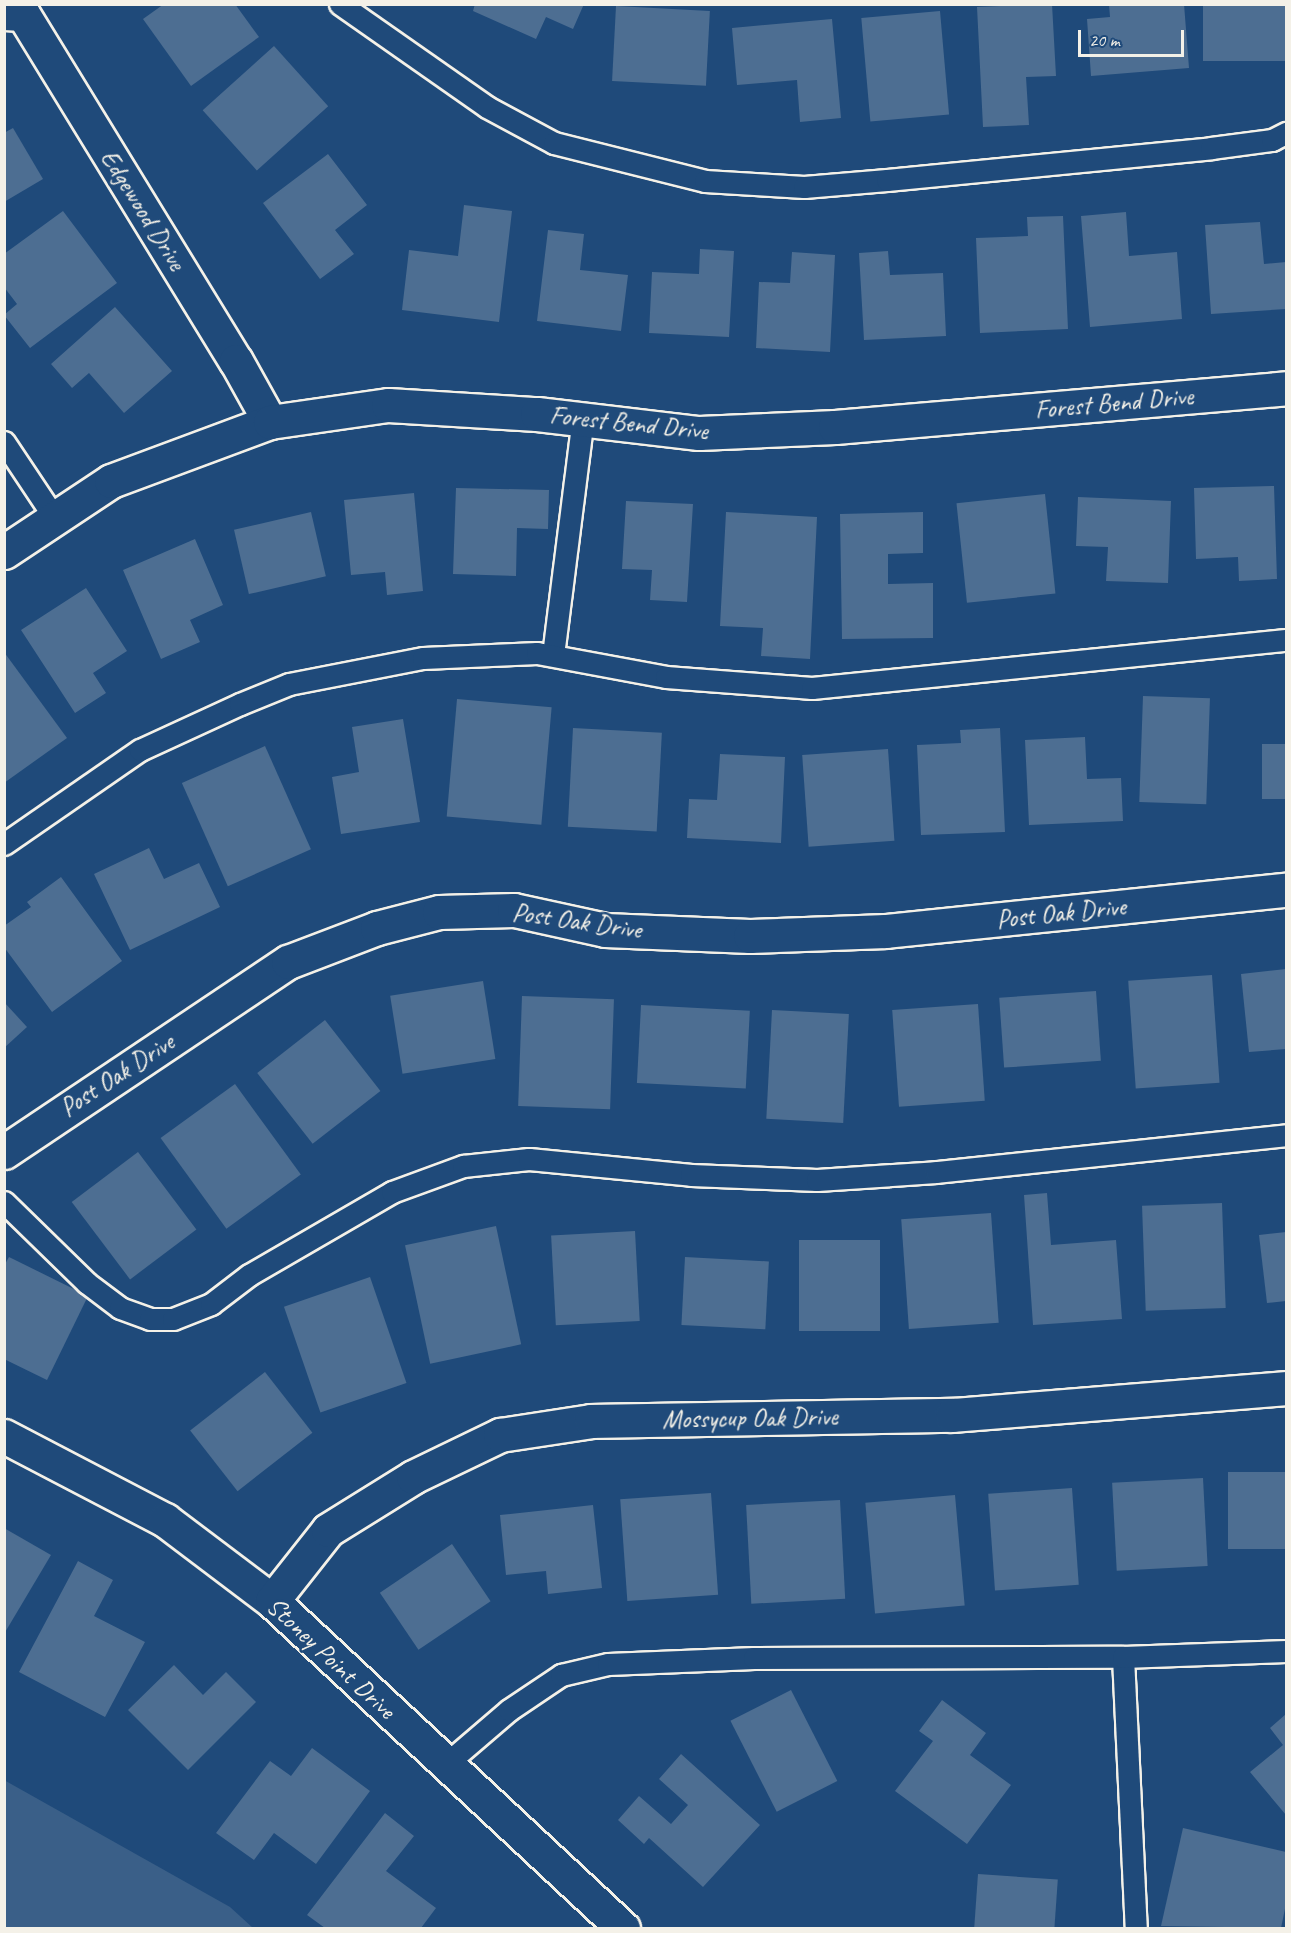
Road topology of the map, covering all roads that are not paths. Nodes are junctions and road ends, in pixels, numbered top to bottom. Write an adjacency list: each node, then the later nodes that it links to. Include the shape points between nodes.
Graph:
1 (340, 4): 3 (lane, via 487,107 554,143 705,181 804,187 1211,148 1272,140)
2 (4, 13): 6 (street, Edgewood Drive, via 22,14)
3 (1287, 133)
4 (1287, 388): 5 (street, Forest Bend Drive, via 778,430 699,433)
5 (583, 419): 6 (street, Forest Bend Drive, via 388,405); 11 (lane)
6 (270, 422): 8 (street, Forest Bend Drive, via 111,481)
7 (4, 442): 8 (lane)
8 (54, 517): 9 (street, Forest Bend Drive)
9 (4, 552)
10 (1287, 640): 11 (lane, via 812,688 666,677)
11 (554, 655): 12 (lane, via 495,653 423,658 289,684 140,750)
12 (4, 844)
13 (1287, 890): 15 (street, Post Oak Drive, via 886,932 750,936 605,930 514,910 439,912 377,928 288,962)
14 (1287, 1135): 16 (lane, via 936,1172 817,1180 691,1175 529,1159 463,1166 392,1192 249,1275 211,1304 173,1319 150,1319 120,1308 87,1283)
15 (4, 1152)
16 (4, 1203)
17 (1287, 1388): 19 (street, Mossycup Oak Drive, via 952,1415 591,1421 500,1435 413,1477 328,1530)
18 (4, 1436): 19 (street, Stoney Point Drive, via 165,1520)
19 (272, 1601): 22 (street, Stoney Point Drive)
20 (1287, 1651): 21 (lane)
21 (1123, 1656): 22 (lane, via 754,1658 608,1664 561,1675 509,1710); 24 (lane)
22 (446, 1764): 23 (street, Stoney Point Drive)
23 (623, 1929)
24 (1136, 1929)

